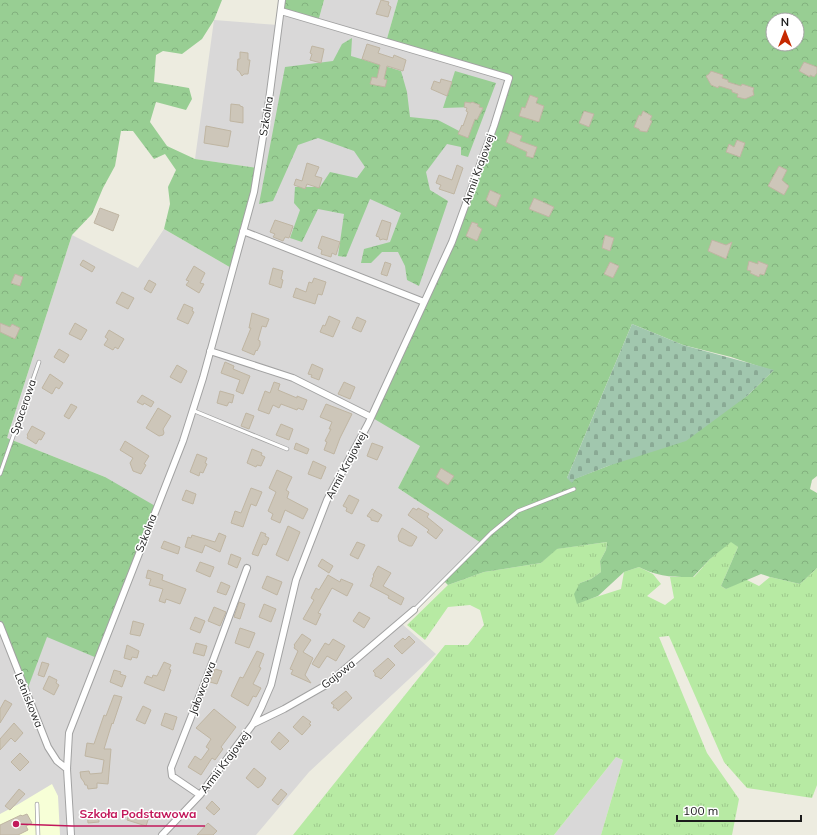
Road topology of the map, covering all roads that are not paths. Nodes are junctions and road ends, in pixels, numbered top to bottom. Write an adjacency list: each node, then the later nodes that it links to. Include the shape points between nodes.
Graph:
1 (282, 0): 2 (street, Szkolna)
2 (280, 11): 3 (street, Szkolna, via 254,192); 4 (street, Armii Krajowej, via 509,78 452,242)
3 (243, 231): 4 (street); 5 (street, Szkolna)
4 (424, 302): 8 (street, Armii Krajowej)
5 (210, 351): 7 (street, Szkolna); 8 (street, via 293,378)
6 (39, 362): 10 (lane, Spacerowa)
7 (192, 410): 9 (lane); 16 (street, Szkolna, via 180,448 76,712 69,733)
8 (371, 417): 15 (street, Armii Krajowej, via 328,500 296,580 271,685)
9 (287, 449)
10 (0, 474)
11 (574, 489): 13 (lane, via 518,511 491,533)
12 (247, 568): 17 (street, Jałowcowa, via 171,768 172,776)
13 (414, 610): 15 (street, Gajowa, via 326,685)
14 (0, 625): 16 (street, Letniskowa, via 48,748 57,762)
15 (253, 724): 17 (street, Armii Krajowej)
16 (67, 769): 20 (street, Szkolna)
17 (200, 795): 21 (street, Armii Krajowej)
18 (37, 804): 19 (lane)
19 (38, 835)
20 (71, 835)
21 (162, 835)

